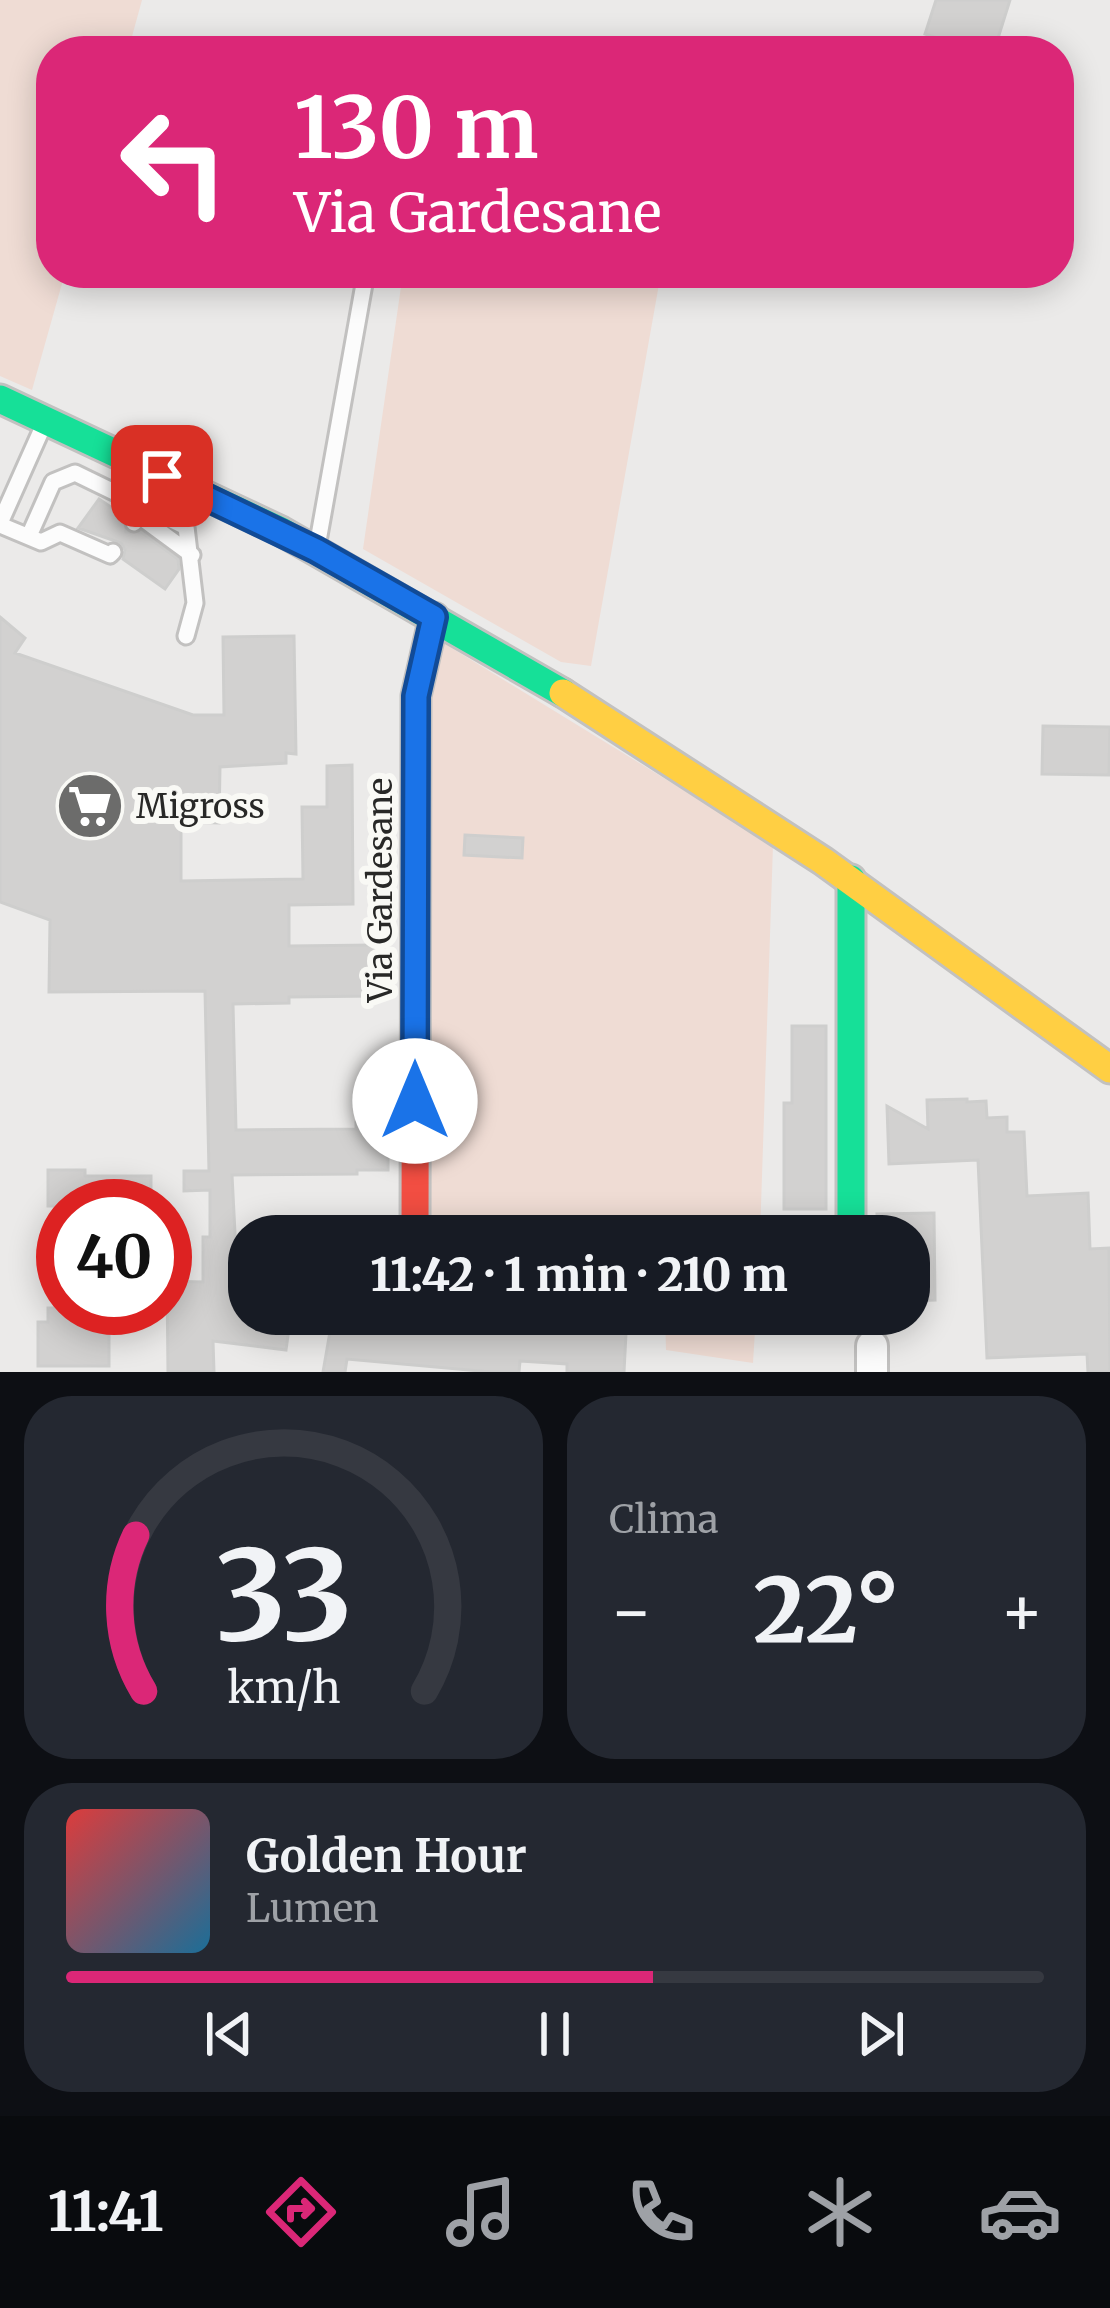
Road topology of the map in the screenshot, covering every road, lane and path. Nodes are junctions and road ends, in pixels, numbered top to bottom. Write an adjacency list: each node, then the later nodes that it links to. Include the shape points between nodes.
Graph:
1 (363, 288): 7 (lane)
2 (0, 399): 3 (main road)
3 (46, 420): 5 (lane); 7 (main road)
4 (134, 523): 9 (lane, via 139,516)
5 (0, 524): 6 (lane)
6 (29, 536): 8 (lane, via 41,542 60,532); 9 (lane, via 53,482 75,472 177,519)
7 (316, 550): 10 (main road)
8 (112, 552)
9 (192, 555): 11 (lane, via 196,603)
10 (434, 617): 12 (main road, via 592,708); 14 (main road, Via Gardesane, via 416,696)
11 (186, 635)
12 (851, 879): 13 (main road); 15 (main road)
13 (1110, 1069)
14 (415, 1215)
15 (851, 1215)

